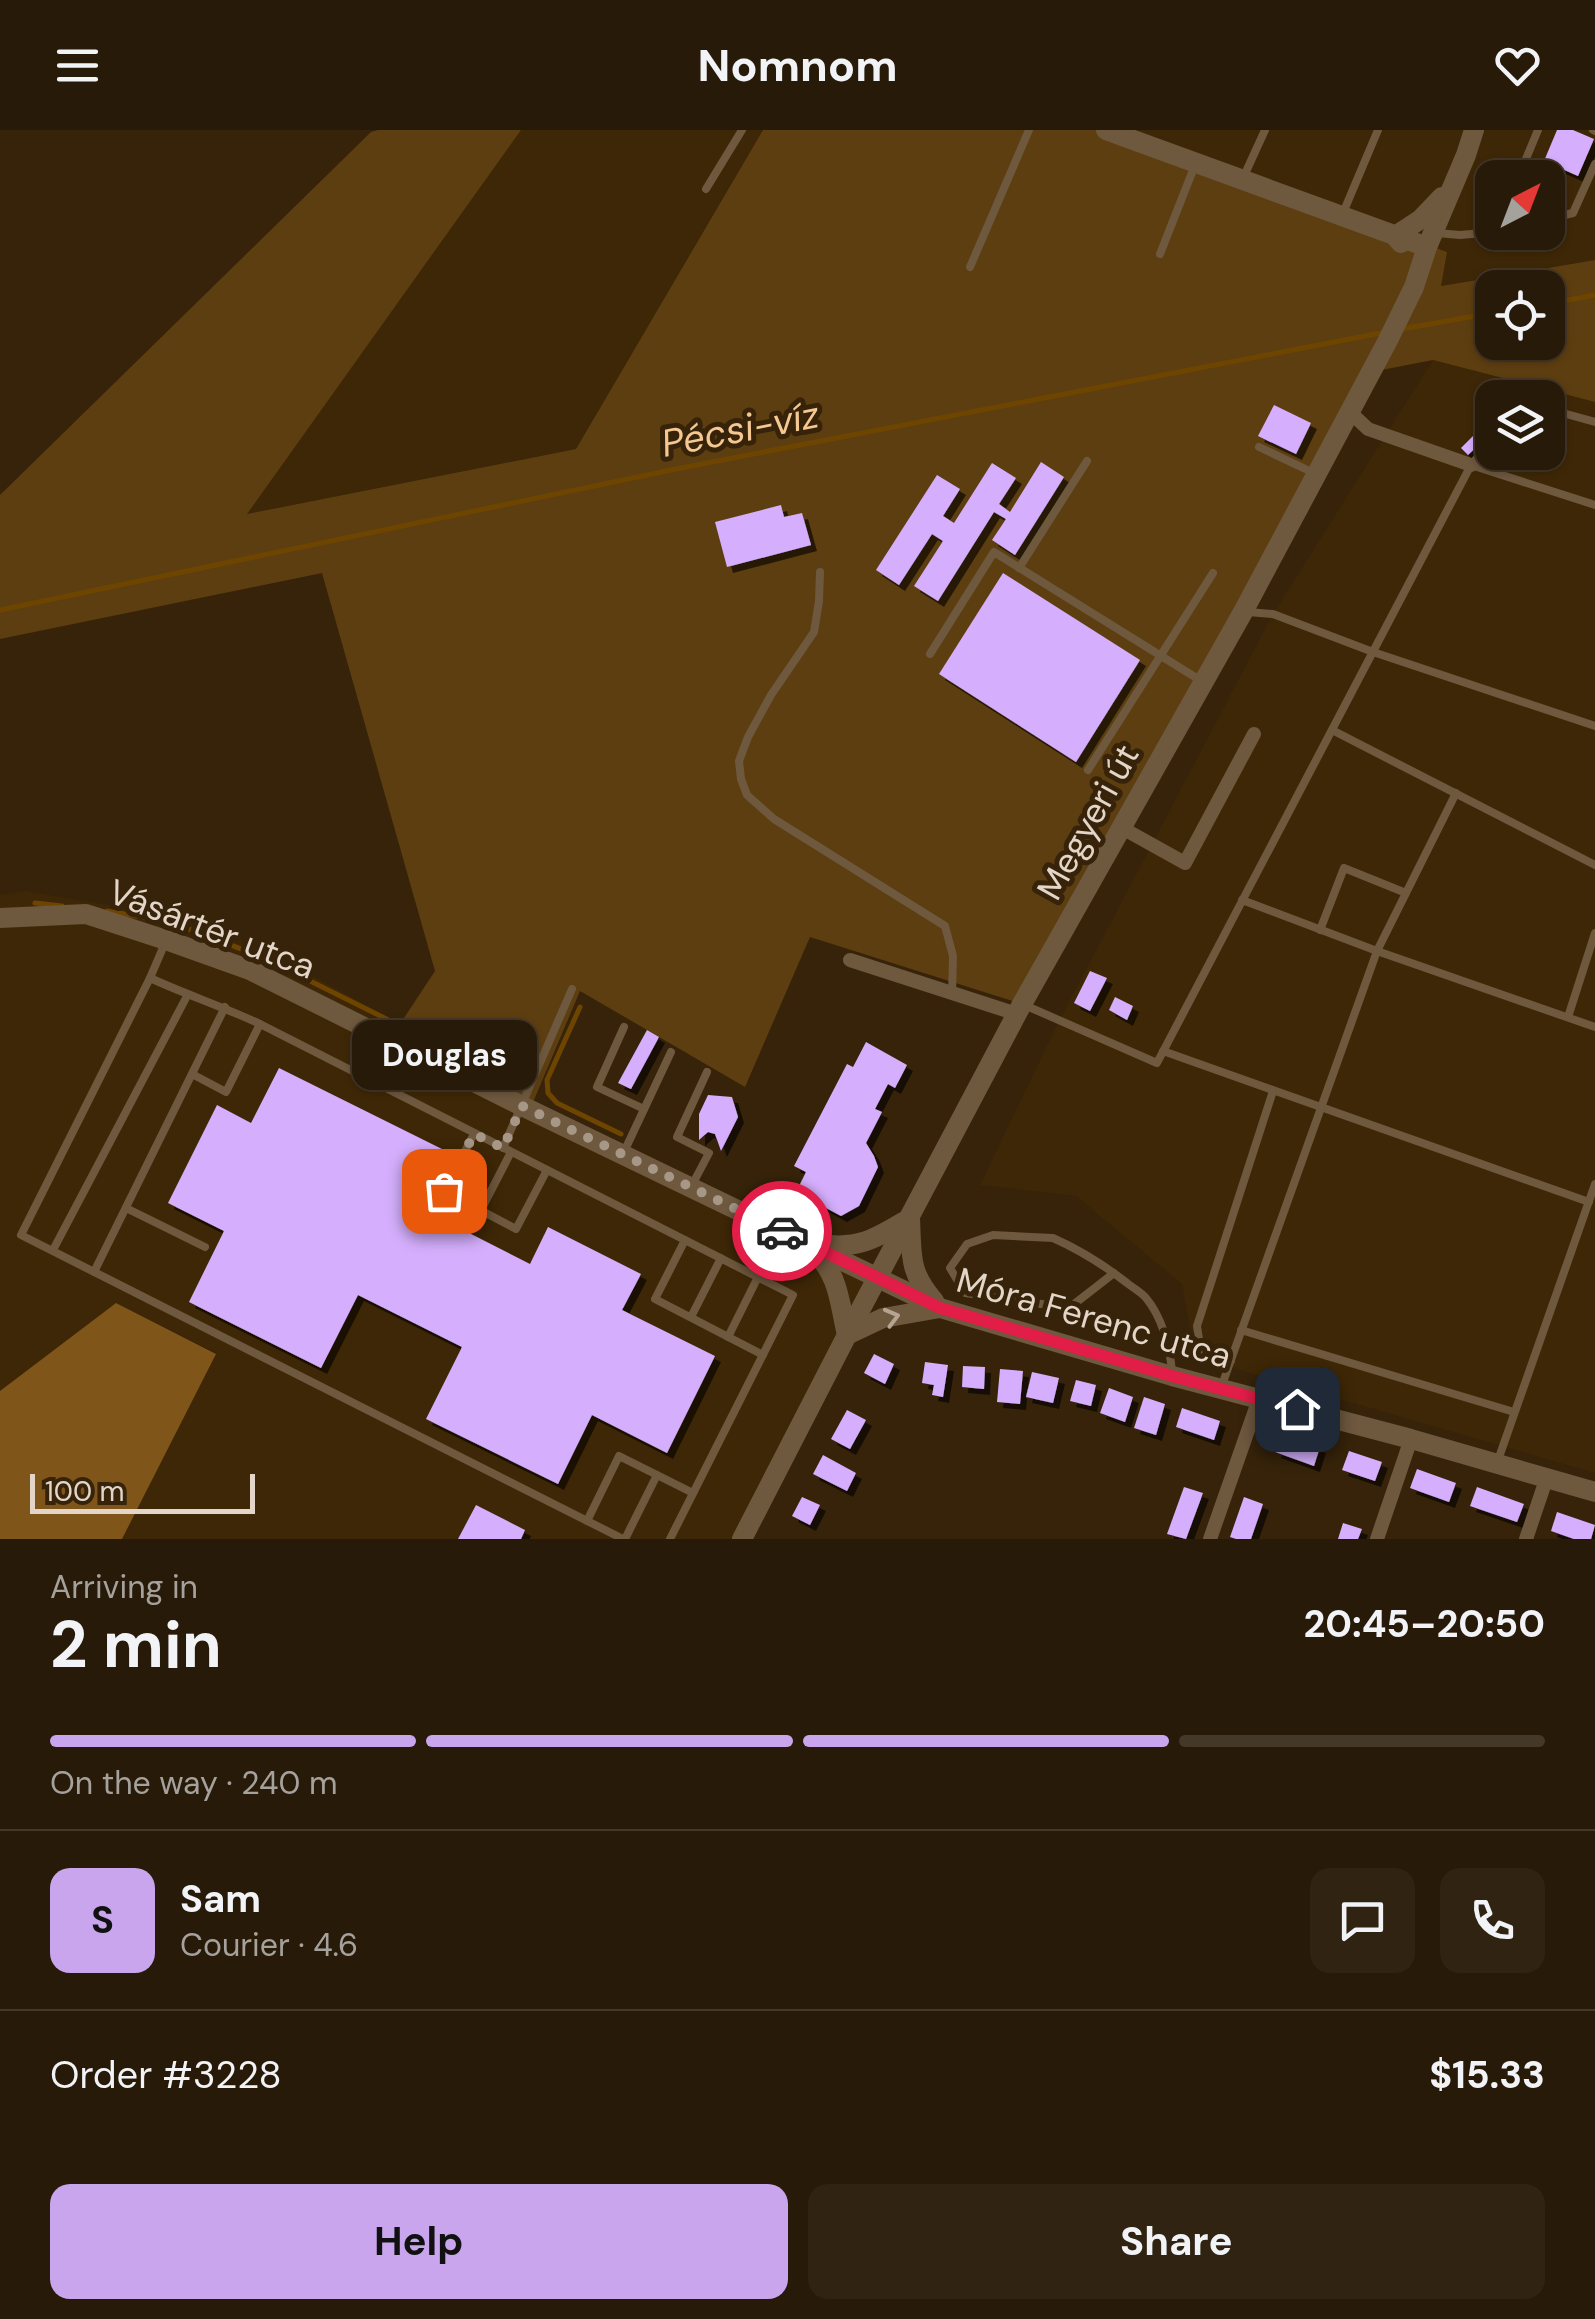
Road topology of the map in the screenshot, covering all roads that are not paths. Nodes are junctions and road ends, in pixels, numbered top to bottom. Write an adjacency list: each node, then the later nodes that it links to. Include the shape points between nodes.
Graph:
1 (742, 130): 13 (lane)
2 (1029, 130): 20 (lane)
3 (1106, 130): 9 (street)
4 (1265, 130): 11 (lane)
5 (1378, 130): 15 (lane)
6 (1474, 130): 12 (street, Megyeri út)
7 (1538, 130): 8 (lane)
8 (1526, 160)
9 (1195, 163): 11 (street); 19 (lane)
10 (1595, 164): 14 (lane, via 1573,213)
11 (1242, 180): 15 (street)
12 (1453, 183): 17 (street); 18 (street, Megyeri út)
13 (706, 189)
14 (1565, 215)
15 (1341, 217): 17 (street)
16 (1475, 234): 18 (lane)
17 (1395, 236): 18 (street); 21 (street)
18 (1430, 240): 21 (street, Megyeri út)
19 (1160, 254)
20 (970, 267)
21 (1414, 287): 22 (street, Megyeri út)
22 (1350, 412): 28 (street, via 1368,428); 29 (street, Megyeri út)
23 (1565, 414): 24 (lane)
24 (1595, 422)
25 (1259, 448): 29 (lane)
26 (1475, 459): 28 (lane)
27 (1087, 460): 31 (lane)
28 (1471, 464): 30 (lane); 35 (lane)
29 (1316, 474): 34 (street, Megyeri út)
30 (1595, 505)
31 (1019, 568): 36 (lane, via 994,552); 37 (lane)
32 (820, 572): 56 (lane, via 814,632 748,737 740,780 774,818 945,926)
33 (1212, 573): 37 (lane)
34 (1243, 612): 35 (lane, via 1273,614); 38 (street, Megyeri út)
35 (1373, 652): 39 (lane); 40 (lane)
36 (930, 654)
37 (1160, 655): 38 (lane); 42 (lane)
38 (1204, 682): 44 (street, Megyeri út)
39 (1595, 726)
40 (1332, 730): 43 (lane); 47 (lane)
41 (1254, 734): 44 (street, via 1185,862)
42 (1088, 770)
43 (1456, 794): 45 (lane); 46 (lane)
44 (1122, 828): 59 (street, Megyeri út)
45 (1595, 865)
46 (1406, 894): 49 (lane, via 1344,868); 52 (lane)
47 (1242, 900): 49 (lane); 65 (lane)
48 (0, 918): 51 (street, Vásártér utca, via 86,914)
49 (1320, 930): 52 (lane)
50 (1595, 933): 60 (lane)
51 (166, 940): 54 (lane); 69 (street, Vásártér utca, via 250,970)
52 (1377, 951): 60 (lane); 70 (lane)
53 (850, 960): 56 (street)
54 (150, 978): 57 (lane); 85 (lane, via 21,1235)
55 (572, 989): 69 (lane)
56 (952, 994): 59 (street)
57 (188, 996): 58 (lane); 85 (lane)
58 (225, 1007): 61 (lane); 67 (lane)
59 (1020, 1009): 65 (lane, via 1157,1063); 81 (street, Megyeri út)
60 (1568, 1017): 63 (lane)
61 (260, 1024): 67 (lane, via 226,1092); 72 (lane)
62 (624, 1027): 71 (lane, via 596,1086)
63 (1595, 1027)
64 (671, 1052): 71 (lane)
65 (1163, 1052): 68 (lane)
66 (707, 1072): 77 (lane, via 677,1137 709,1153)
67 (192, 1074): 79 (lane)
68 (1273, 1091): 70 (lane); 97 (lane, via 1198,1326 1201,1352)
69 (522, 1106): 73 (lane); 74 (street, Vásártér utca)
70 (1321, 1108): 78 (lane); 93 (lane)
71 (644, 1109): 74 (lane)
72 (474, 1134): 73 (lane); 80 (lane, via 444,1191)
73 (507, 1150): 75 (lane); 80 (lane)
74 (623, 1154): 77 (street, Vásártér utca)
75 (547, 1170): 80 (lane, via 516,1229); 82 (lane)
76 (1595, 1184): 78 (lane)
77 (691, 1187): 83 (street, Vásártér utca)
78 (1589, 1202): 101 (lane)
79 (126, 1208): 84 (lane); 87 (lane)
80 (480, 1210)
81 (910, 1218): 83 (street, via 844,1248); 90 (street, Megyeri út); 91 (street, via 912,1266)
82 (685, 1240): 86 (lane); 92 (lane, via 655,1299)
83 (804, 1241): 90 (street, Vásártér utca); 94 (street, via 834,1278)
84 (204, 1247)
85 (52, 1250): 87 (lane)
86 (721, 1258): 89 (lane); 92 (lane)
87 (94, 1272): 108 (lane)
88 (1114, 1273): 88 (lane, via 1053,1238 993,1235 967,1244 950,1268 965,1293 1069,1308); 98 (lane, via 1146,1298 1162,1328)
89 (758, 1277): 95 (lane); 96 (lane, via 793,1294)
90 (878, 1278): 91 (street, Móra Ferenc utca); 94 (street, Megyeri út)
91 (940, 1308): 94 (street, one-way to 91, via 883,1318); 98 (street, Móra Ferenc utca)
92 (690, 1318): 95 (lane)
93 (1241, 1330): 97 (lane); 101 (lane)
94 (847, 1334): 111 (street, Megyeri út)
95 (728, 1337): 96 (lane)
96 (763, 1355): 107 (lane)
97 (1231, 1361): 99 (lane)
98 (1172, 1376): 99 (street, Móra Ferenc utca)
99 (1221, 1389): 100 (street, Móra Ferenc utca)
100 (1259, 1399): 102 (street, Móra Ferenc utca); 112 (street)
101 (1514, 1412): 103 (lane)
102 (1413, 1434): 103 (street, Móra Ferenc utca); 113 (street)
103 (1497, 1463): 105 (street, Móra Ferenc utca)
104 (657, 1475): 107 (lane); 108 (lane, via 619,1456); 109 (lane)
105 (1547, 1478): 106 (street, Móra Ferenc utca); 114 (street)
106 (1595, 1492)
107 (694, 1493): 110 (lane)
108 (587, 1521): 109 (lane)
109 (624, 1539)
110 (670, 1539)
111 (742, 1539)
112 (1210, 1539)
113 (1378, 1539)
114 (1526, 1539)

